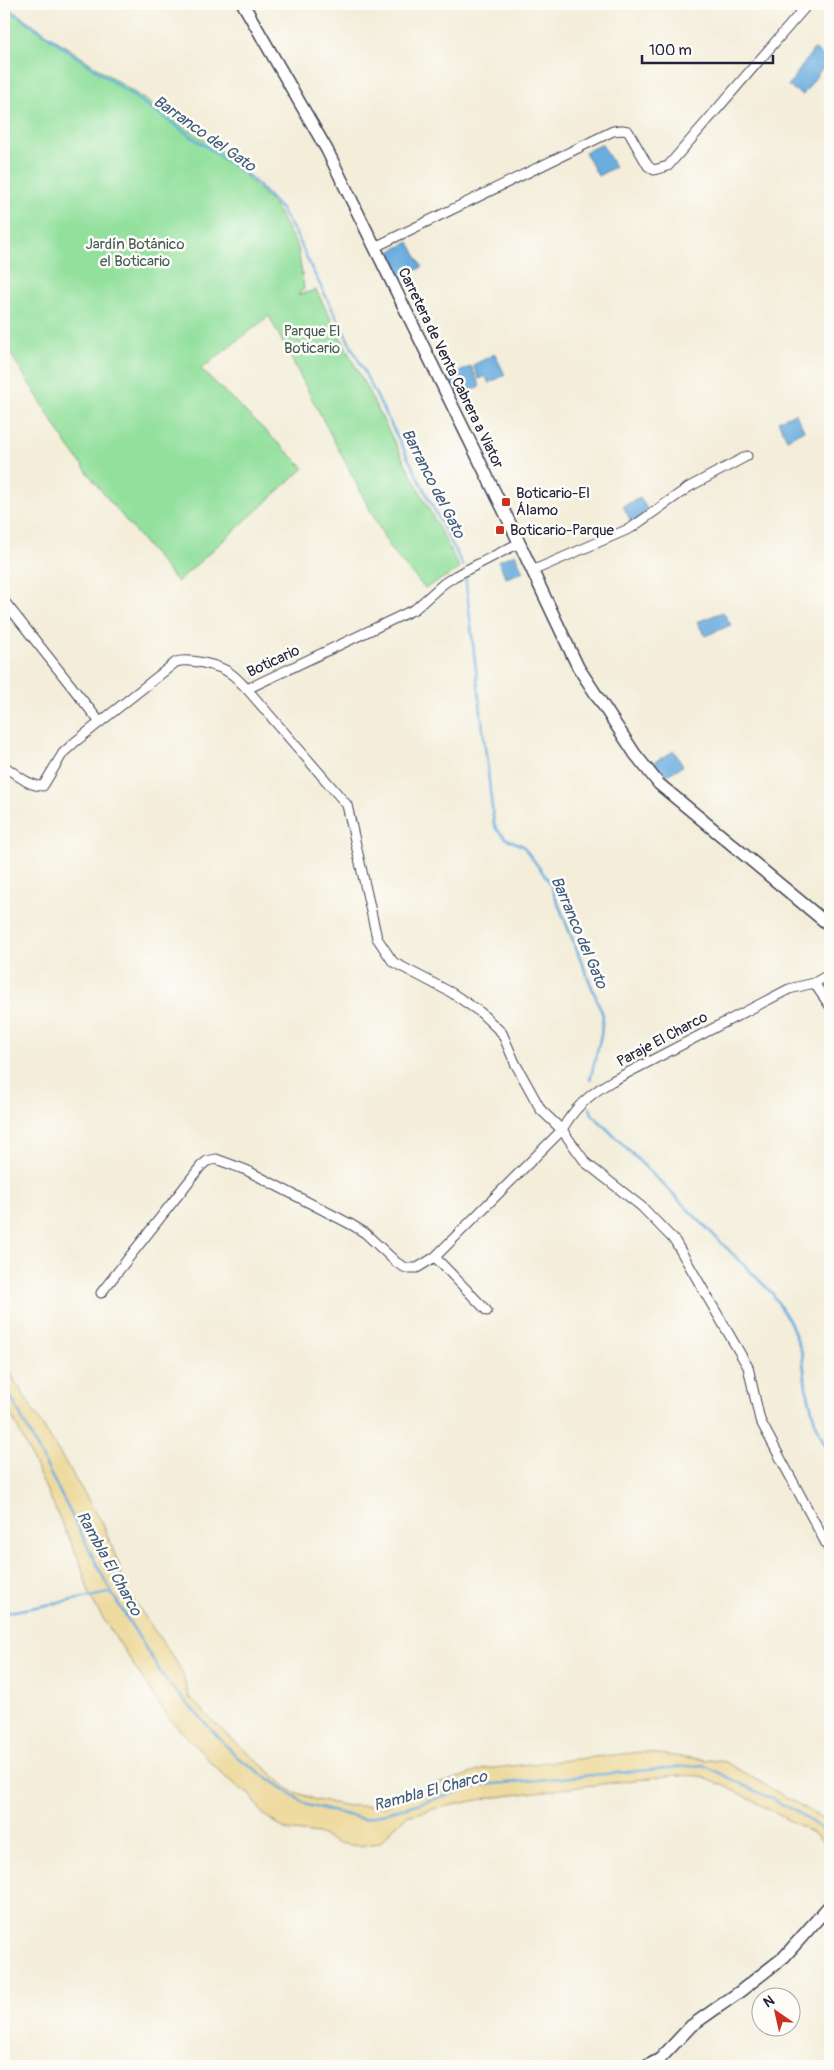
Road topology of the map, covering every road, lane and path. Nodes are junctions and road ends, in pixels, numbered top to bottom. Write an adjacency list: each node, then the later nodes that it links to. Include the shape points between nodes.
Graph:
1 (243, 4): 3 (street, Carretera de Venta Cabrera a Viator, via 327,150)
2 (808, 4): 3 (street, via 668,166 654,170 648,166 628,132 613,131)
3 (375, 247): 5 (street, Carretera de Venta Cabrera a Viator)
4 (746, 456): 6 (street, via 688,487 631,528)
5 (520, 544): 6 (street, Carretera de Venta Cabrera a Viator); 8 (street, Boticario, via 455,576 416,609)
6 (532, 570): 11 (street, Carretera de Venta Cabrera a Viator, via 578,667 635,754 659,784)
7 (4, 601): 9 (street)
8 (247, 689): 9 (street, Boticario, via 229,672 182,660); 15 (street, via 347,805 377,938 393,962 452,993 480,1012 502,1033 541,1110)
9 (99, 721): 10 (street, Boticario, via 63,753 43,786 27,782)
10 (4, 766)
11 (830, 926)
12 (830, 974): 13 (street, Paraje El Charco)
13 (814, 983): 14 (street); 15 (street, Paraje El Charco, via 788,989 605,1085 570,1115)
14 (830, 1006)
15 (562, 1130): 16 (street, Paraje El Charco); 19 (street, via 586,1163 642,1207 675,1241 748,1366 760,1420)
16 (435, 1257): 17 (street, Paraje El Charco, via 417,1268 406,1268 352,1225 246,1170 216,1159 201,1166); 18 (street)
17 (100, 1293)
18 (487, 1311)
19 (830, 1551)
20 (830, 1905): 21 (street, via 784,1957 691,2026)
21 (662, 2063): 22 (street)
22 (647, 2066)

